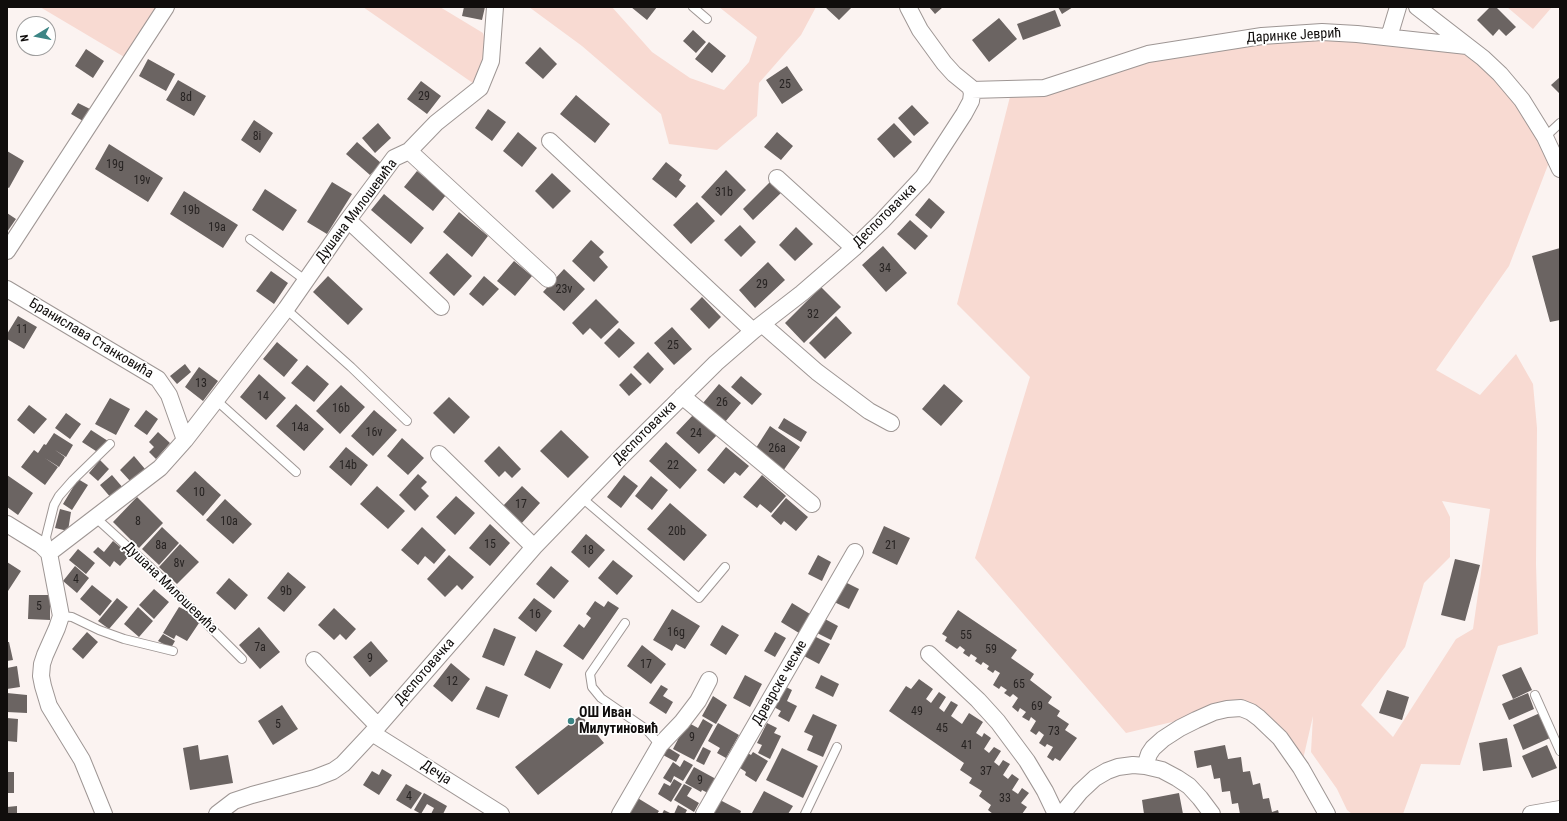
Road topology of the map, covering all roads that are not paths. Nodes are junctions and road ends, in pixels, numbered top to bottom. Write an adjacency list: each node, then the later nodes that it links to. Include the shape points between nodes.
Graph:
1 (166, 7): 20 (street)
2 (495, 7): 14 (street, Душана Милошевића, via 491,62 480,88 436,123)
3 (693, 7): 7 (lane)
4 (908, 7): 10 (street, via 920,30 944,63)
5 (1398, 7): 8 (street)
6 (1417, 7): 9 (street)
7 (707, 19)
8 (1388, 38): 9 (street, Даринке Јеврић); 10 (street, Даринке Јеврић, via 1322,32 1262,36 1148,54 1044,88)
9 (1467, 46): 12 (street, via 1500,74 1514,90)
10 (971, 90): 19 (street, Деспотовачка, via 971,101 923,177)
11 (1560, 123): 12 (lane)
12 (1545, 137): 15 (street)
13 (550, 141): 26 (street)
14 (409, 151): 17 (street, Душана Милошевића, via 394,158); 21 (street)
15 (1560, 169)
16 (777, 178): 19 (street)
17 (348, 220): 22 (street, Душана Милошевића); 24 (street)
18 (250, 239): 22 (lane)
19 (854, 248): 26 (street, Деспотовачка)
20 (7, 251)
21 (548, 279)
22 (305, 280): 25 (street, Душана Милошевића)
23 (7, 289): 31 (street, Бранислава Станковића, via 158,379 169,395)
24 (441, 307)
25 (286, 309): 28 (street, Душана Милошевића); 29 (lane)
26 (758, 328): 27 (street, Деспотовачка); 30 (street, via 869,411)
27 (682, 396): 35 (street, Деспотовачка); 36 (street)
28 (216, 400): 31 (street, Душана Милошевића); 34 (lane)
29 (407, 421)
30 (891, 423)
31 (185, 440): 37 (street, Душана Милошевића, via 160,468)
32 (110, 444): 41 (lane, via 59,496 54,505 46,537)
33 (439, 454): 39 (street)
34 (296, 472)
35 (582, 498): 39 (street, Деспотовачка); 42 (lane, via 700,598)
36 (812, 504)
37 (96, 518): 41 (street, Душана Милошевића); 47 (lane, Душана Милошевића, via 150,567)
38 (7, 524): 41 (street, via 41,545)
39 (534, 547): 51 (street, Деспотовачка)
40 (855, 552): 61 (street, Дрварске чесме)
41 (49, 553): 43 (street)
42 (725, 568)
43 (61, 616): 45 (lane, via 72,617 112,635); 57 (street, via 42,664 43,686 49,706 82,760)
44 (625, 623): 52 (lane, via 590,674 592,687 600,698 646,729)
45 (174, 651)
46 (929, 654): 63 (street, via 998,722 1046,791)
47 (242, 659)
48 (314, 660): 51 (street, Дечја)
49 (709, 680): 52 (street, via 682,722)
50 (1535, 695): 54 (lane)
51 (375, 729): 58 (street, Деспотовачка, via 353,754 333,771 234,801); 59 (street, Дечја)
52 (660, 745): 60 (street)
53 (837, 746): 62 (lane)
54 (1560, 751)
55 (1145, 766): 64 (street, via 1126,766 1107,771 1086,785); 65 (street, via 1162,770 1189,786); 66 (street, via 1153,748 1180,728 1214,712 1241,708 1259,718 1280,738 1301,768)
56 (1560, 809): 67 (street)
57 (104, 814)
58 (217, 814)
59 (501, 814)
60 (620, 814)
61 (704, 814)
62 (805, 814)
63 (1056, 814)
64 (1062, 814)
65 (1212, 814)
66 (1327, 814)
67 (1531, 814)

